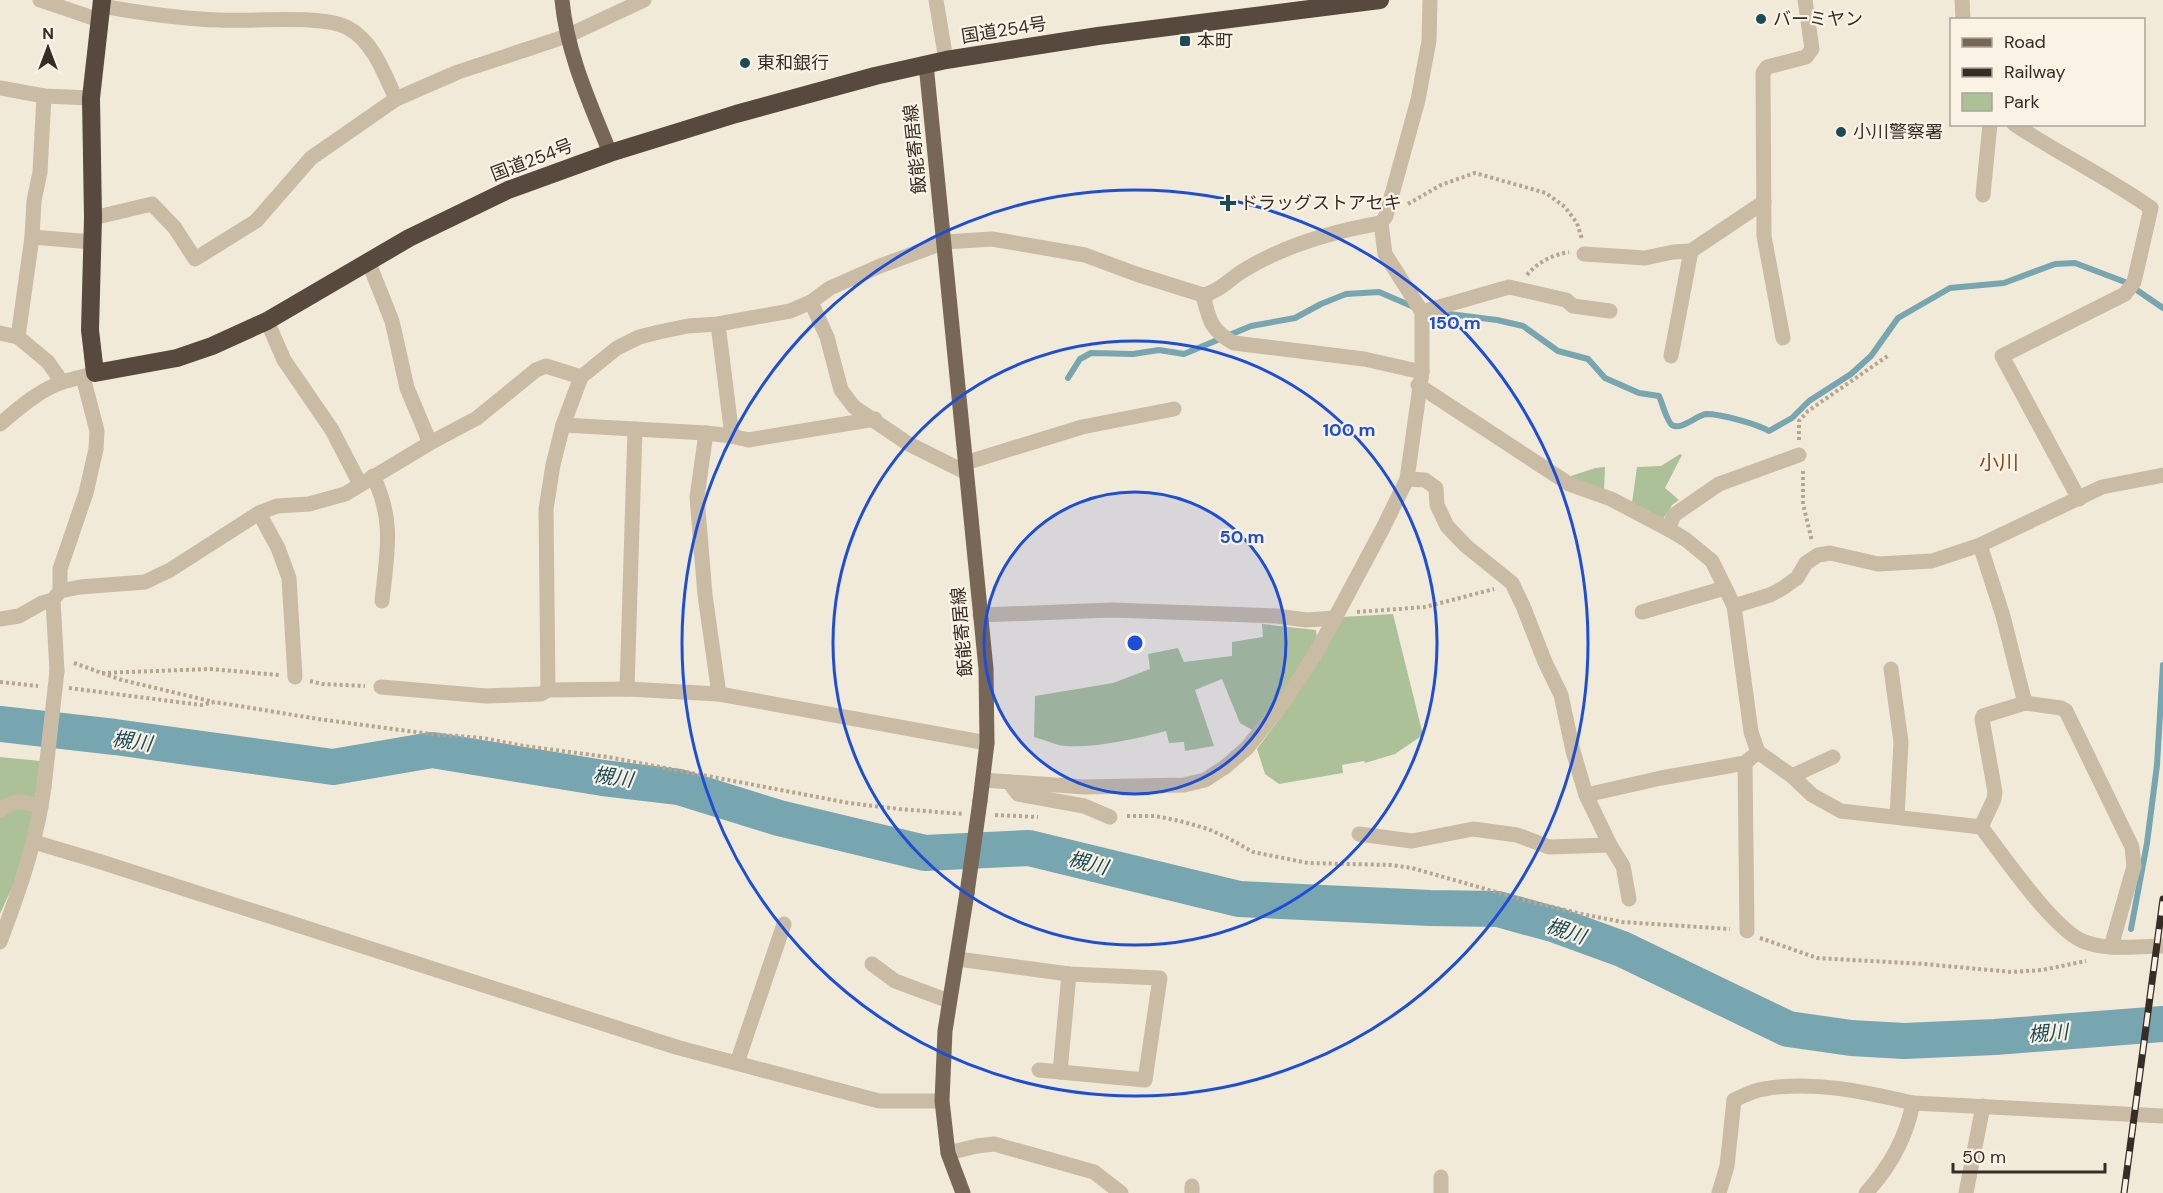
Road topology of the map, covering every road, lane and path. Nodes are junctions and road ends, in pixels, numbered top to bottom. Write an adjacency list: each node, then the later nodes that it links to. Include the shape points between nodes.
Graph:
1 (40, 0): 9 (street)
2 (562, 0): 11 (main road)
3 (644, 0): 11 (street)
4 (936, 0): 12 (street)
5 (1380, 0): 12 (highway, 国道254号)
6 (1430, 0): 24 (street, via 1429,41 1418,100)
7 (1806, 0): 22 (street, via 1812,49 1806,57 1767,67 1763,73)
8 (1962, 0): 10 (street)
9 (101, 9): 16 (highway); 17 (street, via 220,20 329,21 349,28 366,42)
10 (1963, 18)
11 (567, 36): 17 (street, via 458,72); 20 (main road)
12 (946, 60): 13 (highway, 国道254号)
13 (926, 64): 20 (highway, 国道254号, via 736,114); 27 (main road, 飯能寄居線)
14 (0, 88): 15 (street)
15 (44, 96): 16 (street); 25 (street)
16 (91, 98): 23 (highway)
17 (396, 99): 23 (street, via 310,158 256,221 195,259 175,228 152,204)
18 (1990, 126): 21 (street)
19 (2017, 126): 60 (street, via 2151,208 2134,282 2125,294 2002,356)
20 (610, 153): 30 (highway, 国道254号, via 508,190)
21 (1983, 195)
22 (1764, 202): 28 (street); 40 (street, via 1764,236)
23 (93, 218): 26 (highway)
24 (1384, 220): 29 (path, via 1441,185 1475,172 1533,187 1565,207 1582,235); 32 (street, via 1286,250); 35 (street, via 1385,254)
25 (32, 237): 26 (street); 39 (street)
26 (92, 242): 43 (highway)
27 (945, 242): 32 (street, via 992,239 1085,255); 33 (street, via 830,288); 56 (main road, 飯能寄居線)
28 (1691, 251): 29 (street, via 1646,258); 42 (street)
29 (1584, 254): 31 (path, via 1572,251 1554,255)
30 (368, 261): 36 (highway, 国道254号); 54 (street, via 392,321 407,388)
31 (1509, 287): 34 (street, via 1566,300 1573,306); 35 (street)
32 (1203, 295): 45 (street, via 1208,316 1219,335 1234,343 1364,359)
33 (811, 302): 37 (street, via 790,311); 48 (street, via 827,337 840,390 854,407)
34 (1610, 311)
35 (1422, 312): 45 (street)
36 (267, 321): 43 (highway, 国道254号, via 177,358); 59 (street, via 284,360)
37 (718, 324): 44 (street, via 639,337 617,348); 53 (street)
38 (0, 333): 39 (street)
39 (18, 337): 46 (street, via 48,362)
40 (1783, 338)
41 (1889, 355): 55 (path, via 1799,421)
42 (1671, 356)
43 (89, 375): 46 (street); 67 (street, via 96,448 86,493 60,569)
44 (581, 377): 50 (street); 54 (street, via 546,366 536,370 477,418)
45 (1420, 378): 58 (street); 62 (street, via 1569,484 1611,499)
46 (62, 382): 49 (street, via 26,402)
47 (1174, 409): 56 (street, via 1082,428)
48 (874, 419): 53 (street, via 760,439); 56 (street, via 908,442)
49 (0, 424)
50 (563, 425): 51 (street); 83 (street, via 546,509)
51 (635, 429): 52 (street); 82 (street)
52 (706, 433): 53 (street); 84 (street, via 697,497)
53 (732, 436)
54 (430, 442): 59 (street)
55 (1799, 455): 62 (street, via 1719,484 1674,515); 64 (path, via 1803,504)
56 (965, 467): 71 (main road, 飯能寄居線)
57 (2163, 476): 60 (street, via 2102,487)
58 (1407, 479): 65 (street, via 1425,480 1436,488 1437,505 1447,526); 72 (street)
59 (367, 480): 61 (street, via 345,494); 68 (street, via 382,494 388,524)
60 (2079, 500): 63 (street)
61 (259, 513): 67 (street, via 145,582 80,587); 77 (street, via 289,578)
62 (1668, 529): 66 (street, via 1712,561)
63 (1980, 545): 64 (street, via 1932,561 1878,564 1830,553); 86 (street, via 2004,616)
64 (1818, 555): 69 (street, via 1783,588)
65 (1512, 583): 72 (path, via 1425,607); 94 (street, via 1561,695)
66 (1725, 588): 69 (street); 70 (street)
67 (57, 596): 73 (street, via 19,616); 74 (street)
68 (382, 601)
69 (1734, 606): 88 (street, via 1751,732)
70 (1642, 612)
71 (980, 615): 72 (street, via 1112,610 1306,620); 87 (main road, 飯能寄居線)
72 (1336, 616): 93 (street, via 1267,724 1225,768 1204,780 1134,787)
73 (0, 619)
74 (57, 664): 76 (path); 95 (street, bridge)
75 (1891, 669): 101 (street, via 1901,742)
76 (102, 673): 77 (path, via 210,669); 85 (path)
77 (294, 677): 80 (path, via 322,684)
78 (0, 682): 79 (path)
79 (41, 686)
80 (381, 687): 83 (street, via 486,696 541,694)
81 (63, 688): 85 (path, via 201,705)
82 (627, 689): 83 (street); 84 (street)
83 (548, 690)
84 (719, 694): 87 (street)
85 (214, 702): 97 (path, via 608,757 849,803)
86 (2025, 703): 102 (street, via 1987,713 1982,719 1995,792); 111 (street, via 2066,711 2132,847 2134,866)
87 (987, 743): 92 (main road, 飯能寄居線)
88 (1758, 752): 90 (street); 91 (street)
89 (1833, 757): 91 (street)
90 (1745, 763): 94 (street); 108 (street)
91 (1792, 776): 101 (street, via 1812,795 1841,811)
92 (983, 780): 93 (street); 112 (main road, 飯能寄居線, bridge)
93 (1009, 782): 100 (street, via 1018,794 1084,806)
94 (1586, 795): 105 (street)
95 (41, 807): 96 (street, via 20,801); 104 (street)
96 (0, 810)
97 (970, 814)
98 (990, 815): 99 (path)
99 (1042, 817)
100 (1110, 817): 108 (path, via 1155,816 1180,821 1228,837 1253,852 1308,863 1412,868 1612,920)
101 (1897, 817): 102 (street)
102 (1982, 827): 111 (street, via 2055,921 2084,942)
103 (1359, 834): 105 (street, via 1412,841 1473,830 1517,836 1549,847)
104 (34, 842): 109 (street); 116 (street, via 676,1047)
105 (1610, 845): 106 (street, via 1623,866)
106 (1629, 899)
107 (784, 924): 116 (street)
108 (1747, 931): 111 (path, via 1817,958 2012,972 2099,959)
109 (0, 942)
110 (2163, 946): 111 (street)
111 (2112, 947)
112 (958, 959): 114 (street); 115 (main road, 飯能寄居線)
113 (872, 964): 115 (street, via 895,981)
114 (1069, 974): 118 (street); 118 (street, via 1160,978 1145,1080)
115 (949, 1001): 119 (main road, 飯能寄居線)
116 (737, 1063): 119 (street, via 879,1101)
117 (1039, 1070): 118 (street)
118 (1059, 1072)
119 (942, 1101): 123 (main road, 飯能寄居線)
120 (1913, 1103): 121 (street); 128 (street, via 1814,1085 1763,1089 1734,1100 1727,1166); 129 (street, via 1898,1150 1884,1174)
121 (1983, 1106): 122 (street); 130 (street)
122 (2163, 1116)
123 (948, 1153): 125 (main road, 飯能寄居線); 126 (street, via 994,1144 1094,1172)
124 (1441, 1177): 127 (street)
125 (963, 1193)
126 (1121, 1193)
127 (1441, 1193)
128 (1719, 1193)
129 (1866, 1193)
130 (1966, 1193)

